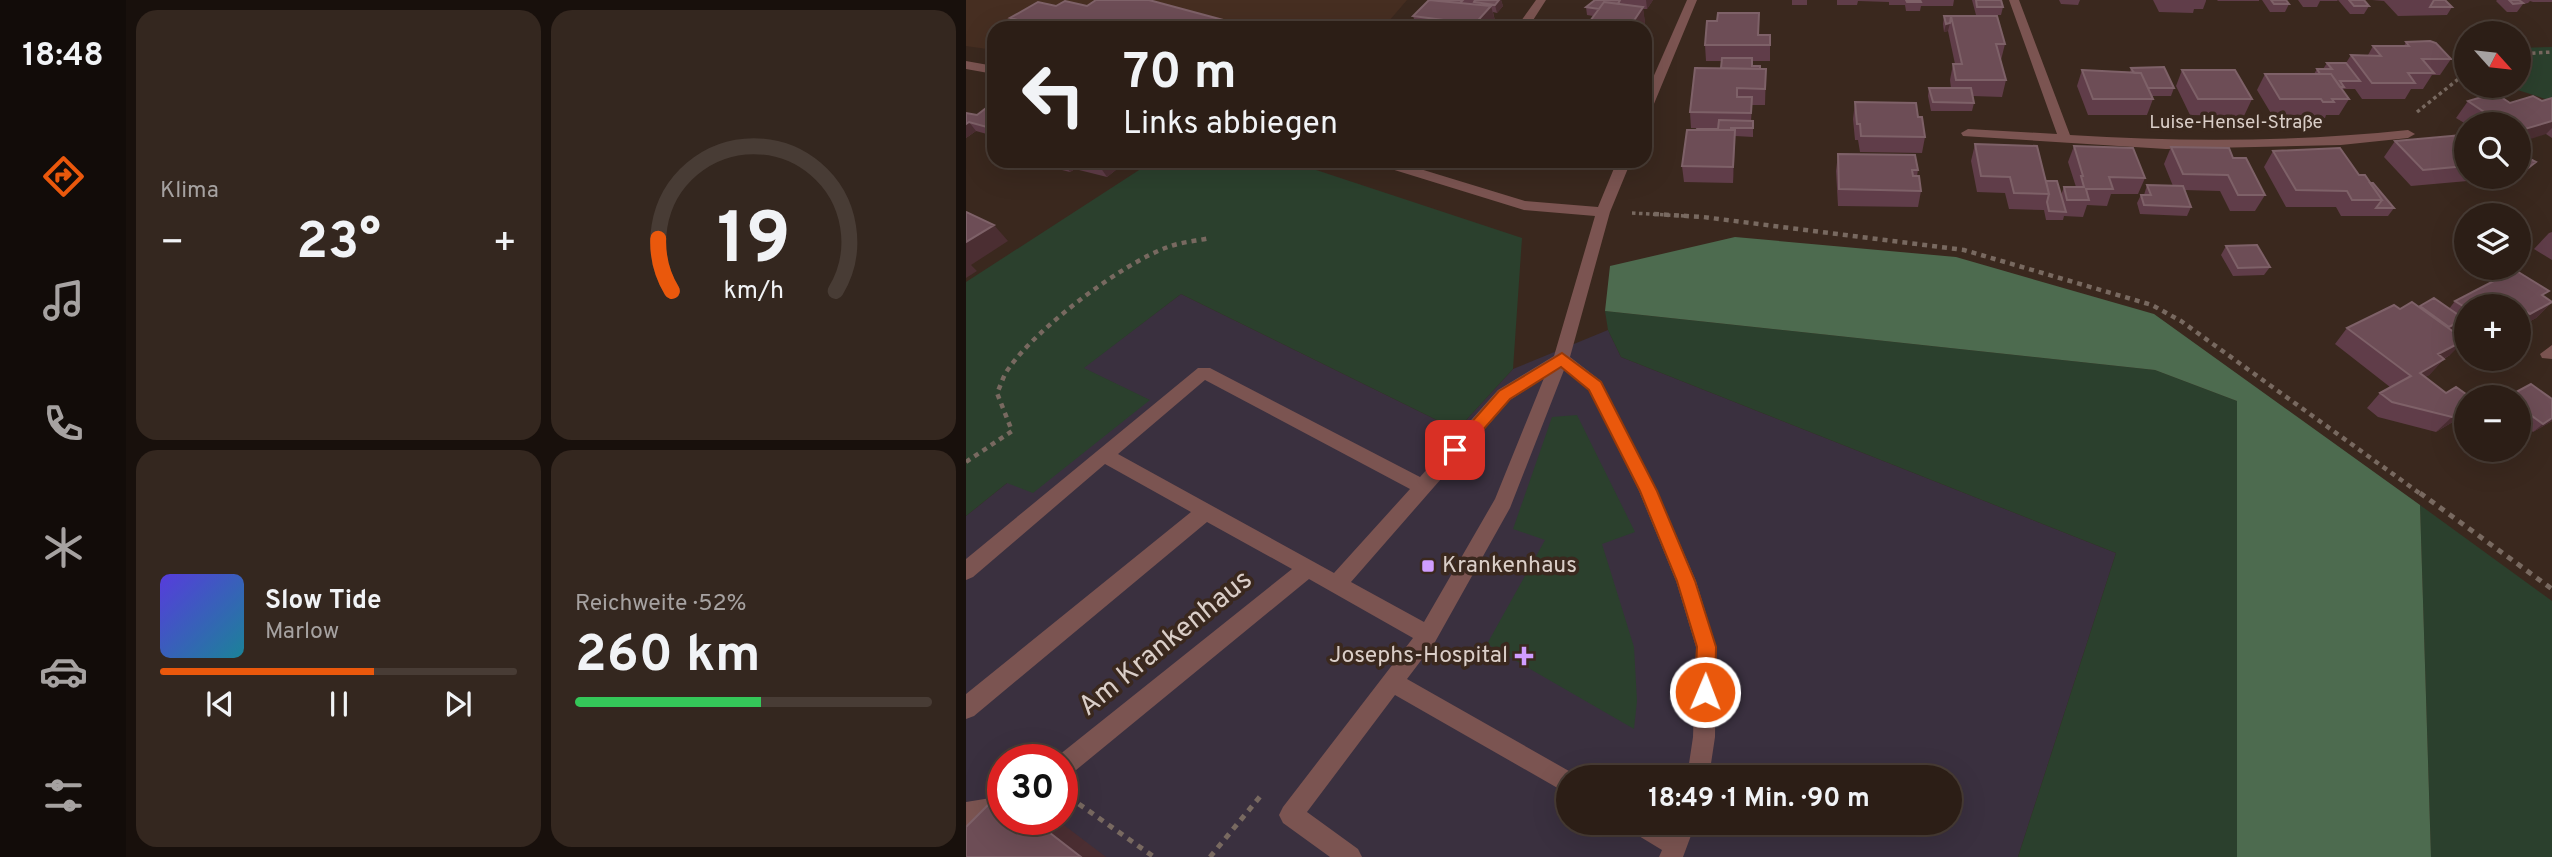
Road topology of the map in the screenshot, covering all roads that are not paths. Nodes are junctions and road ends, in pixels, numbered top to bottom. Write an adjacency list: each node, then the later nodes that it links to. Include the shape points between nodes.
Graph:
1 (1541, 0): 4 (street)
2 (1692, 0): 7 (street)
3 (2014, 0): 10 (street)
4 (1527, 21)
5 (966, 65): 6 (street)
6 (987, 68)
7 (1652, 94)
8 (1968, 132): 10 (street, Luise-Hensel-Straße)
9 (2408, 134): 10 (street, Luise-Hensel-Straße, via 2341,141 2166,145)
10 (2064, 136)
11 (1403, 168): 13 (street, via 1524,205)
12 (1621, 168): 13 (street)
13 (1603, 212): 14 (street)
14 (1562, 359): 16 (street, via 1504,395); 21 (street, via 1503,502); 25 (street, via 1595,386 1648,491 1686,581 1706,647)
15 (1104, 455): 16 (street, via 1204,372); 17 (street); 19 (street)
16 (1423, 487): 20 (street)
17 (1206, 512): 18 (street); 23 (street)
18 (1308, 568): 20 (street); 24 (street, Am Krankenhaus)
19 (966, 571)
20 (1337, 584): 21 (street)
21 (1428, 635): 22 (street)
22 (1394, 682): 26 (street); 29 (street, via 1291,815)
23 (966, 708)
24 (1078, 754)
25 (1700, 765)
26 (1556, 776)
27 (987, 811): 28 (street)
28 (966, 814)
29 (1350, 857)

